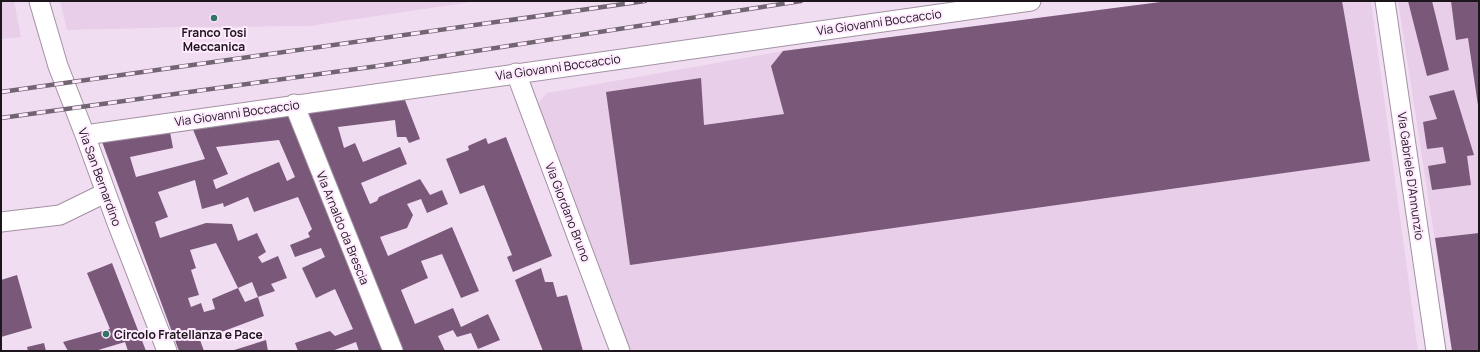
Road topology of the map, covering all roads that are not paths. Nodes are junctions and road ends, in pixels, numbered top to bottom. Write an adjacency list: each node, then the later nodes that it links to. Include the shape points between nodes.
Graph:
1 (39, 1): 6 (street, Via San Bernardino, via 58,66)
2 (1031, 1): 4 (street, Via Giovanni Boccaccio)
3 (1385, 1): 12 (street, Via Gabriele D'Annunzio)
4 (516, 73): 5 (street, Via Giovanni Boccaccio); 11 (street, Via Giordano Bruno)
5 (294, 104): 6 (street, Via Giovanni Boccaccio); 10 (street, Via Arnaldo da Brescia)
6 (85, 135): 7 (street, Via San Bernardino)
7 (105, 193): 8 (street, via 60,215); 9 (street, Via San Bernardino)
8 (1, 222)
9 (168, 351)
10 (393, 351)
11 (620, 351)
12 (1436, 351)

